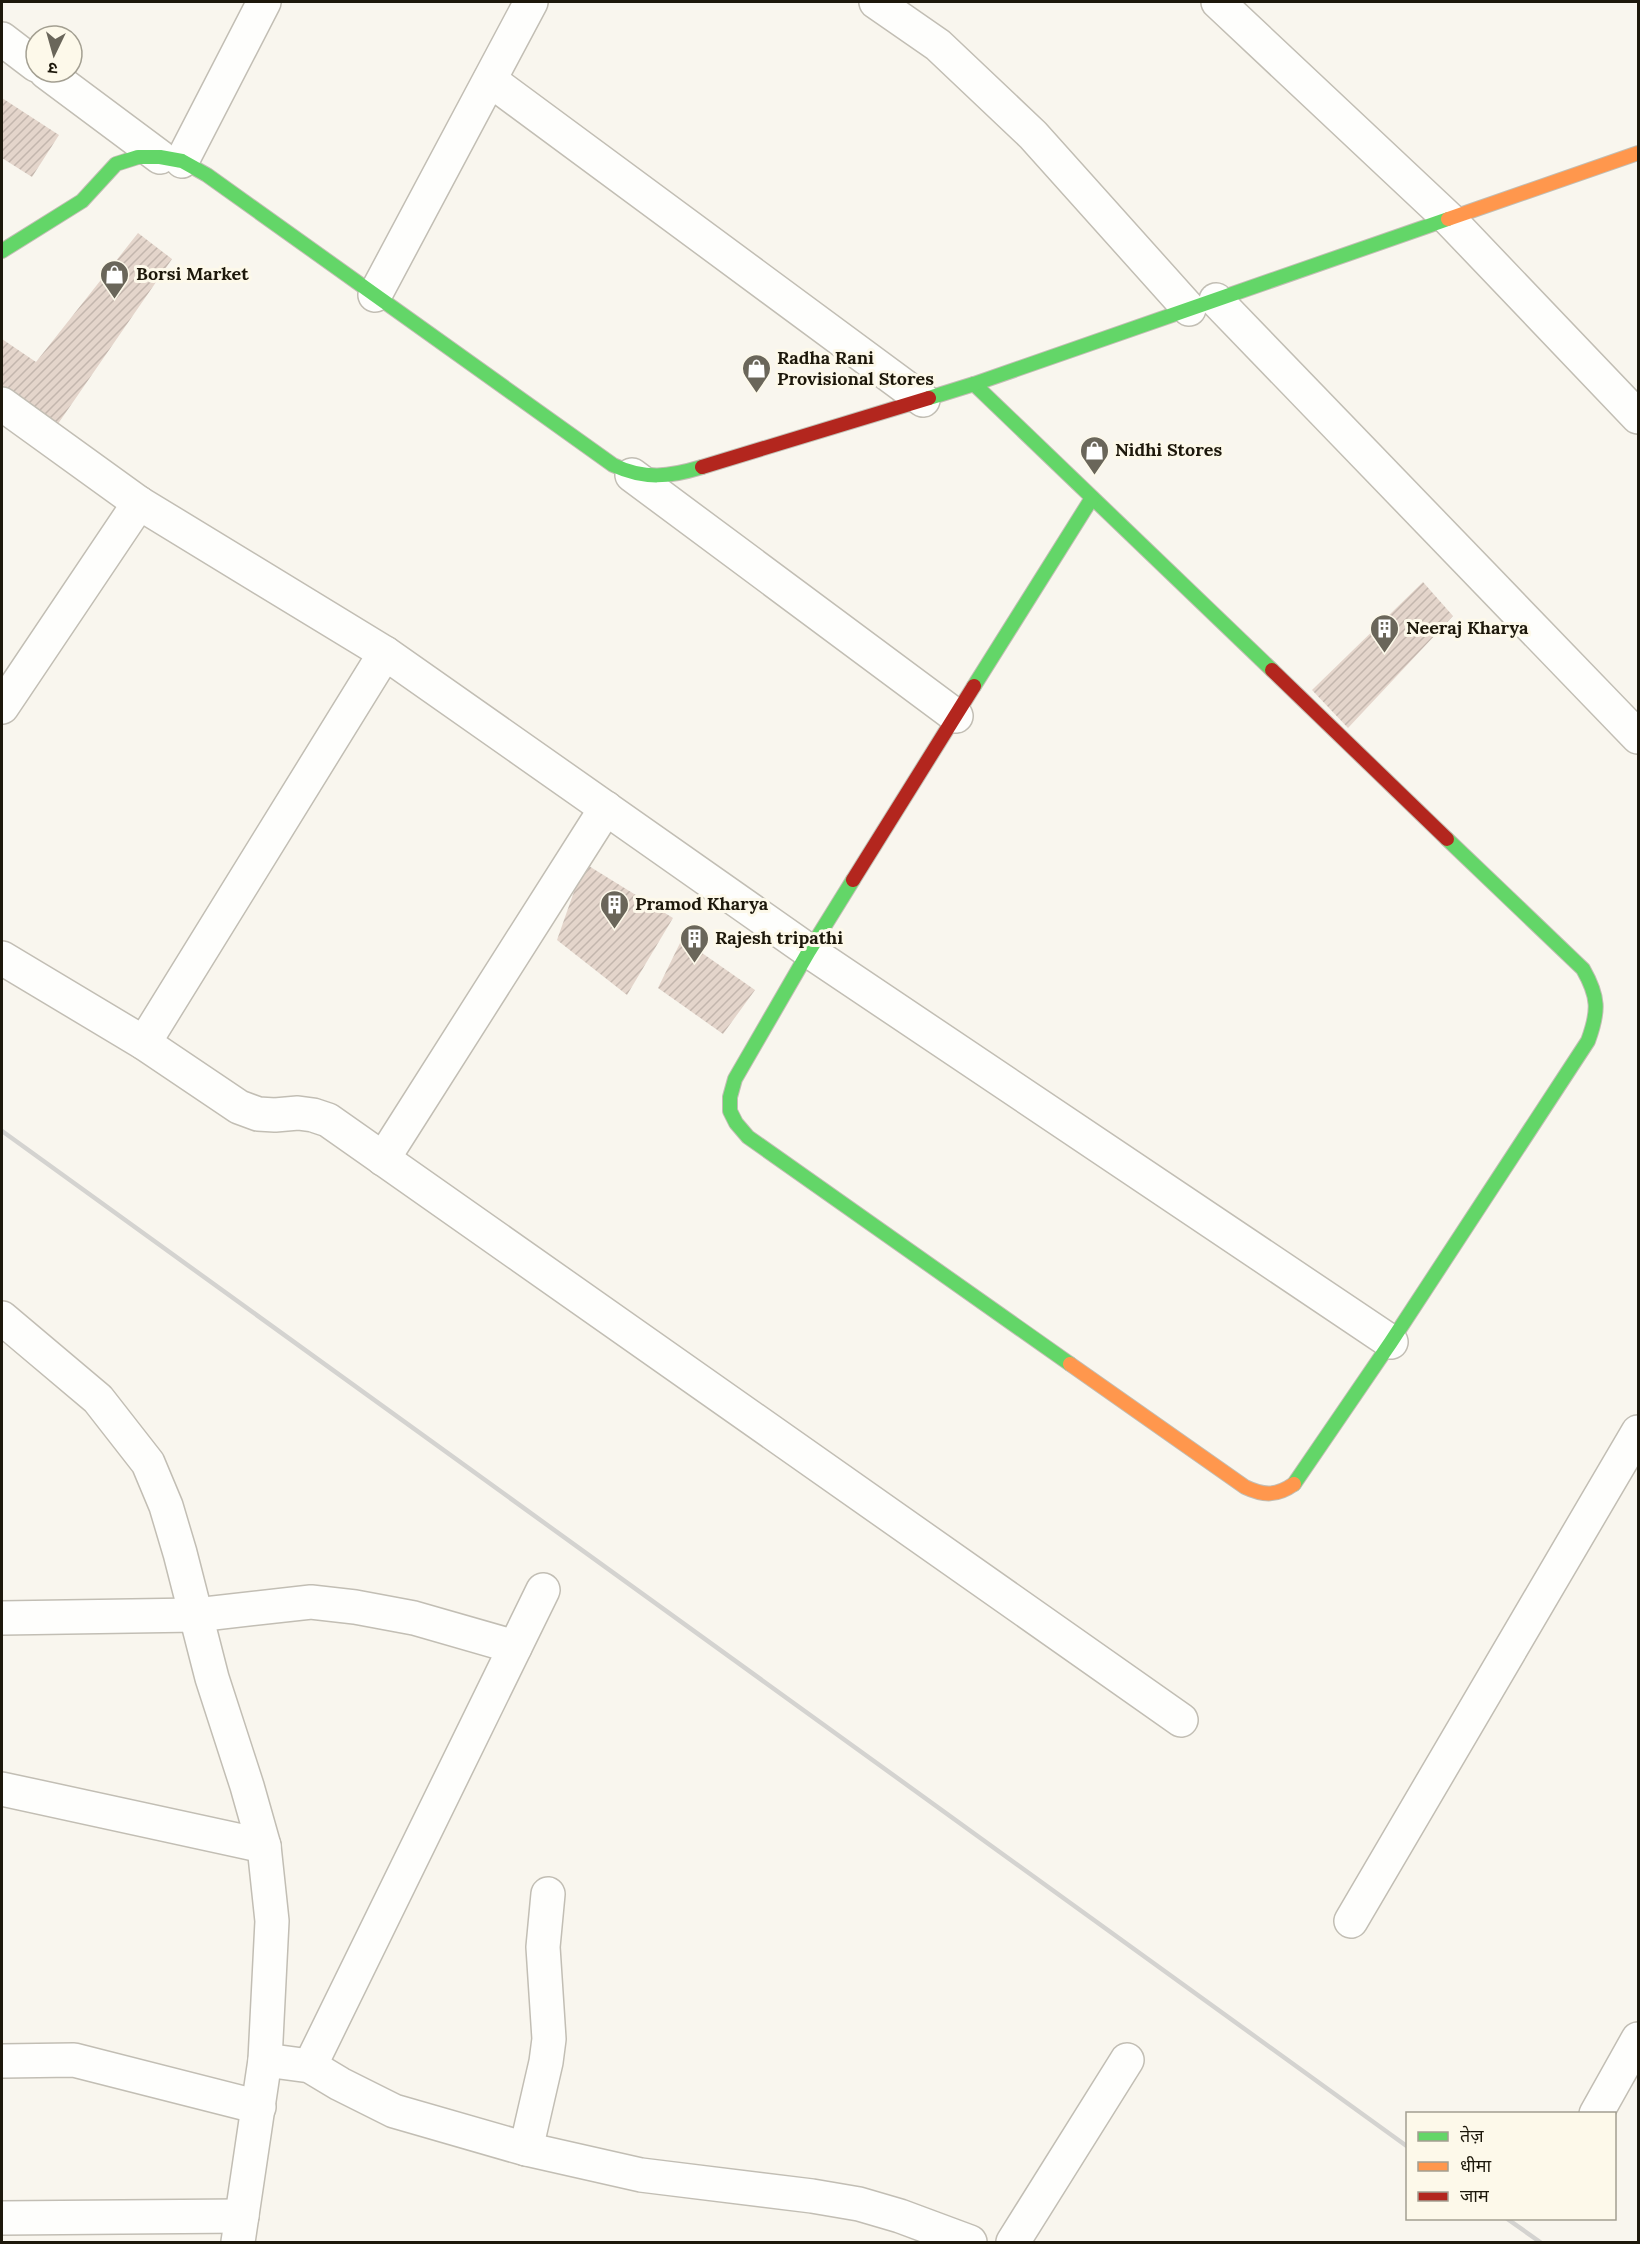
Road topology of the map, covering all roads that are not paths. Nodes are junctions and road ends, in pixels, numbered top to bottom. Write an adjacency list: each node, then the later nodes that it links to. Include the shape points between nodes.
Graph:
1 (264, 2): 10 (street)
2 (531, 2): 7 (street)
3 (876, 2): 14 (street, via 938,45)
4 (1218, 2): 11 (street)
5 (2, 39): 6 (street)
6 (24, 56)
7 (490, 80): 13 (street); 16 (street)
8 (63, 84): 10 (street)
9 (1638, 153): 11 (street)
10 (171, 159): 12 (street, via 138,157 116,164 82,201); 13 (street, via 207,175)
11 (1448, 218): 14 (street); 18 (street)
12 (2, 251)
13 (375, 295): 19 (street)
14 (1202, 304): 15 (street); 25 (street)
15 (974, 384): 16 (street); 20 (street)
16 (923, 400): 19 (street, via 696,469 652,477)
17 (2, 404): 21 (street)
18 (1638, 417)
19 (632, 475): 24 (street)
20 (1092, 498): 24 (street); 32 (street, via 1583,969 1594,986 1596,1021 1588,1041)
21 (139, 503): 22 (street); 23 (street)
22 (385, 653): 26 (street); 29 (street)
23 (2, 707)
24 (956, 716): 27 (street)
25 (1638, 737)
26 (606, 808): 27 (street); 30 (street)
27 (809, 951): 32 (street); 32 (street, via 735,1079 729,1112 736,1125 1245,1487 1270,1496 1295,1483)
28 (2, 958): 29 (street)
29 (144, 1043): 30 (street, via 239,1107 258,1114 298,1113 328,1120)
30 (383, 1159): 38 (street)
31 (6, 1326): 35 (street, via 98,1399 148,1463 166,1506)
32 (1391, 1342)
33 (1638, 1432): 42 (street)
34 (543, 1590): 37 (street)
35 (196, 1615): 36 (street); 37 (street, via 310,1602 414,1618); 40 (street)
36 (2, 1618)
37 (515, 1647): 47 (street)
38 (1181, 1720)
39 (2, 1789): 40 (street)
40 (264, 1846): 44 (street, via 272,1921)
41 (548, 1894): 50 (street, via 543,1947 549,2039)
42 (1351, 1921)
43 (1638, 2039): 49 (street)
44 (265, 2060): 47 (street); 48 (street)
45 (1127, 2060): 54 (street)
46 (2, 2061): 48 (street, via 74,2060)
47 (310, 2067): 50 (street, via 394,2111)
48 (259, 2107): 52 (street)
49 (1597, 2112)
50 (526, 2149): 53 (street, via 641,2175 859,2205)
51 (2, 2218): 52 (street)
52 (240, 2229)
53 (970, 2242)
54 (1013, 2242)

